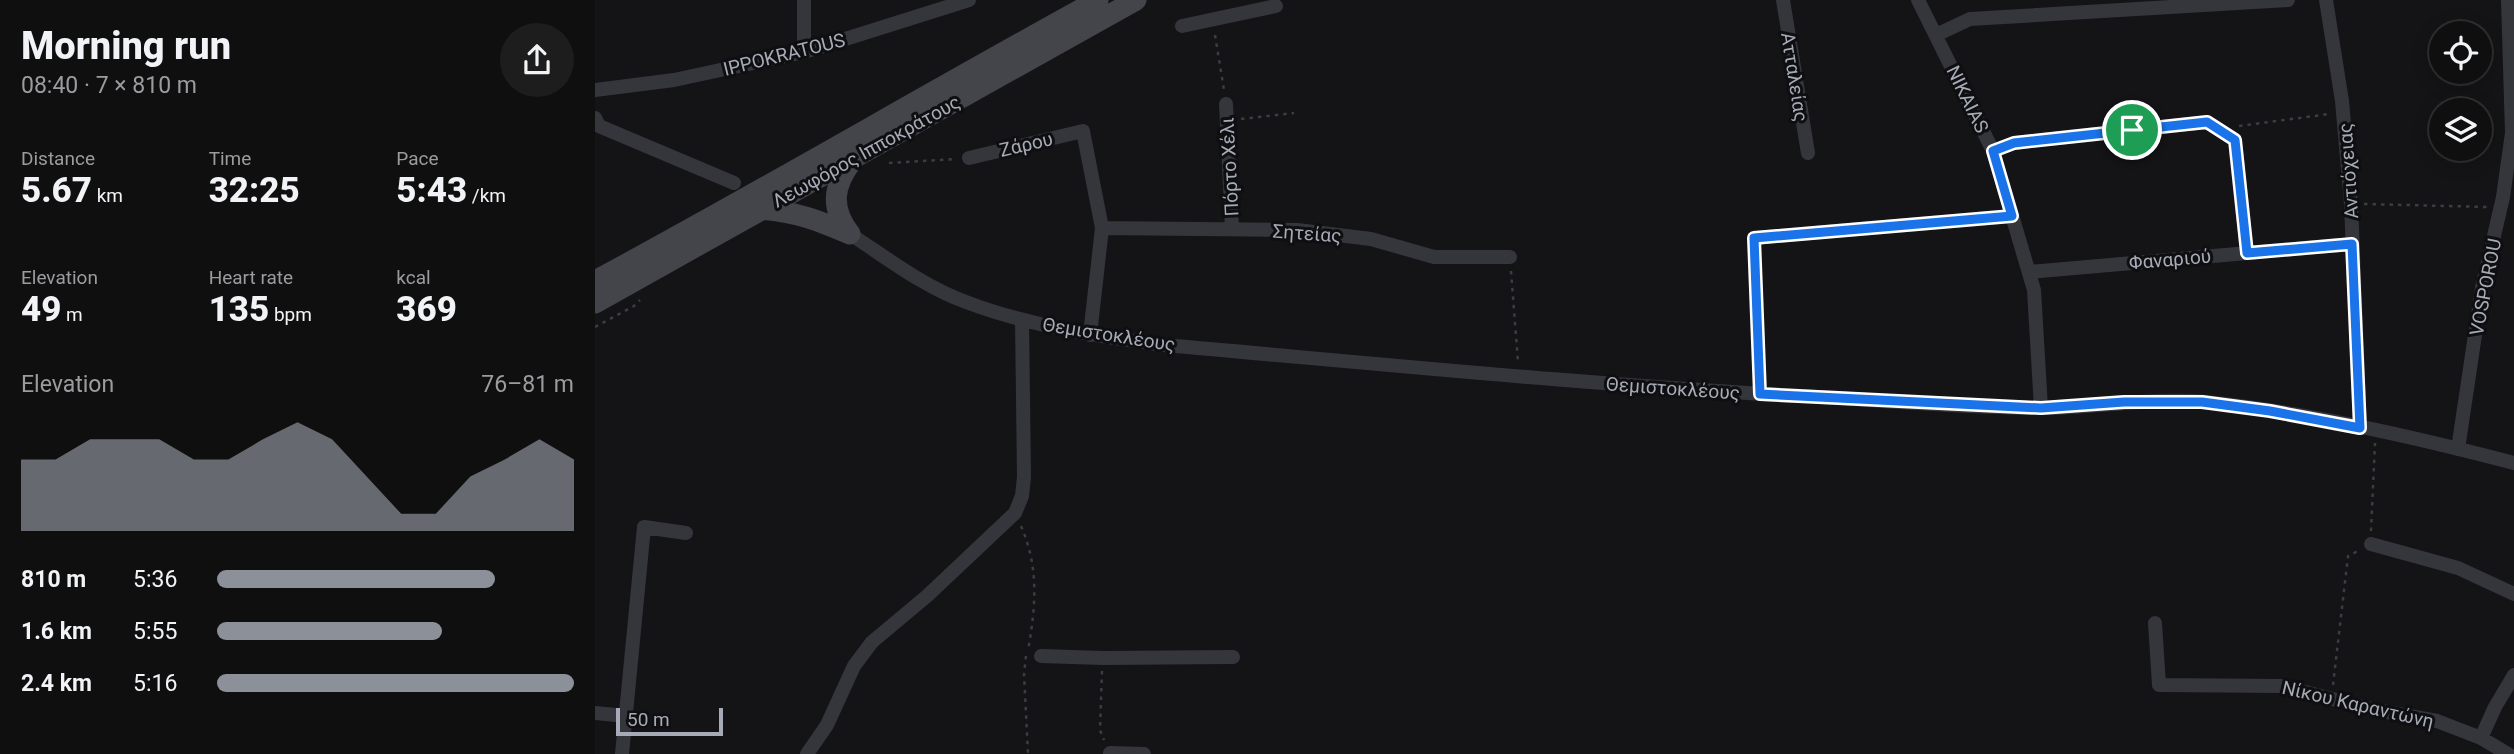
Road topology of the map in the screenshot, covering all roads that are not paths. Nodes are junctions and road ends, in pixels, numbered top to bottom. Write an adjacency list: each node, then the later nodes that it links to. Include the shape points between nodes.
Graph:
1 (804, 0): 13 (street)
2 (969, 0): 13 (street, IPPOKRATOUS)
3 (1098, 0): 32 (main road, Λεωφόρος Ιπποκράτους)
4 (1136, 0): 20 (main road, Λεωφόρος Ιπποκράτους)
5 (1783, 0): 18 (street, Ατταλείας)
6 (1918, 0): 12 (street, NIKAIAS)
7 (2288, 0): 12 (street, via 1970,19)
8 (2326, 0): 28 (street, Αντιόχειας, via 2343,112)
9 (2508, 0): 38 (street, VOSPOROU, via 2512,133)
10 (1276, 6): 11 (street)
11 (1182, 26)
12 (1936, 35): 17 (street, NIKAIAS)
13 (804, 52): 14 (street, IPPOKRATOUS, via 674,80)
14 (595, 91)
15 (1226, 104): 25 (street, Πόρτο Χέλι)
16 (595, 118): 21 (street, via 599,126)
17 (1993, 151): 23 (street, NIKAIAS); 29 (street, via 2014,143 2207,122 2235,140)
18 (1808, 153)
19 (969, 158): 24 (street, Ζάρου, via 1083,131)
20 (852, 161): 22 (main road, Λεωφόρος Ιπποκράτους); 26 (main road, via 840,176 837,195 837,212)
21 (734, 183)
22 (761, 209): 26 (main road, via 813,218); 33 (main road, Λεωφόρος Ιπποκράτους)
23 (2012, 216): 27 (street); 31 (street, NIKAIAS)
24 (1102, 228): 25 (street, Σητείας); 35 (street)
25 (1232, 229): 30 (street, Σητείας, via 1297,230 1371,239 1434,257)
26 (850, 234): 34 (street, Θεμιστοκλέους, via 964,302)
27 (1754, 238)
28 (2352, 244): 29 (street, Φαναριού); 37 (street, Αντιόχειας)
29 (2247, 253): 31 (street, Φαναριού)
30 (1510, 257)
31 (2029, 272): 36 (street, NIKAIAS)
32 (595, 281)
33 (595, 303)
34 (1022, 320): 35 (street, Θεμιστοκλέους); 52 (street, via 1024,477 1015,513 872,642 854,666 827,725)
35 (1090, 335): 36 (street, Θεμιστοκλέους, via 1519,376)
36 (2041, 408): 37 (street, Θεμιστοκλέους, via 2202,402)
37 (2360, 428): 38 (street, Θεμιστοκλέους)
38 (2458, 449): 39 (street, Θεμιστοκλέους)
39 (2514, 463)
40 (686, 533): 48 (street, via 643,527)
41 (2371, 544): 42 (street, via 2458,568)
42 (2514, 594)
43 (2155, 624): 49 (street, Νίκου Καραντώνη, via 2159,685 2281,686 2437,721)
44 (1041, 656): 45 (street)
45 (1233, 657)
46 (2514, 676): 49 (street)
47 (595, 713): 48 (street)
48 (626, 716): 51 (street)
49 (2481, 738): 54 (street, Νίκου Καραντώνη)
50 (1110, 753): 53 (street)
51 (622, 754)
52 (807, 754)
53 (1143, 754)
54 (2508, 754)

